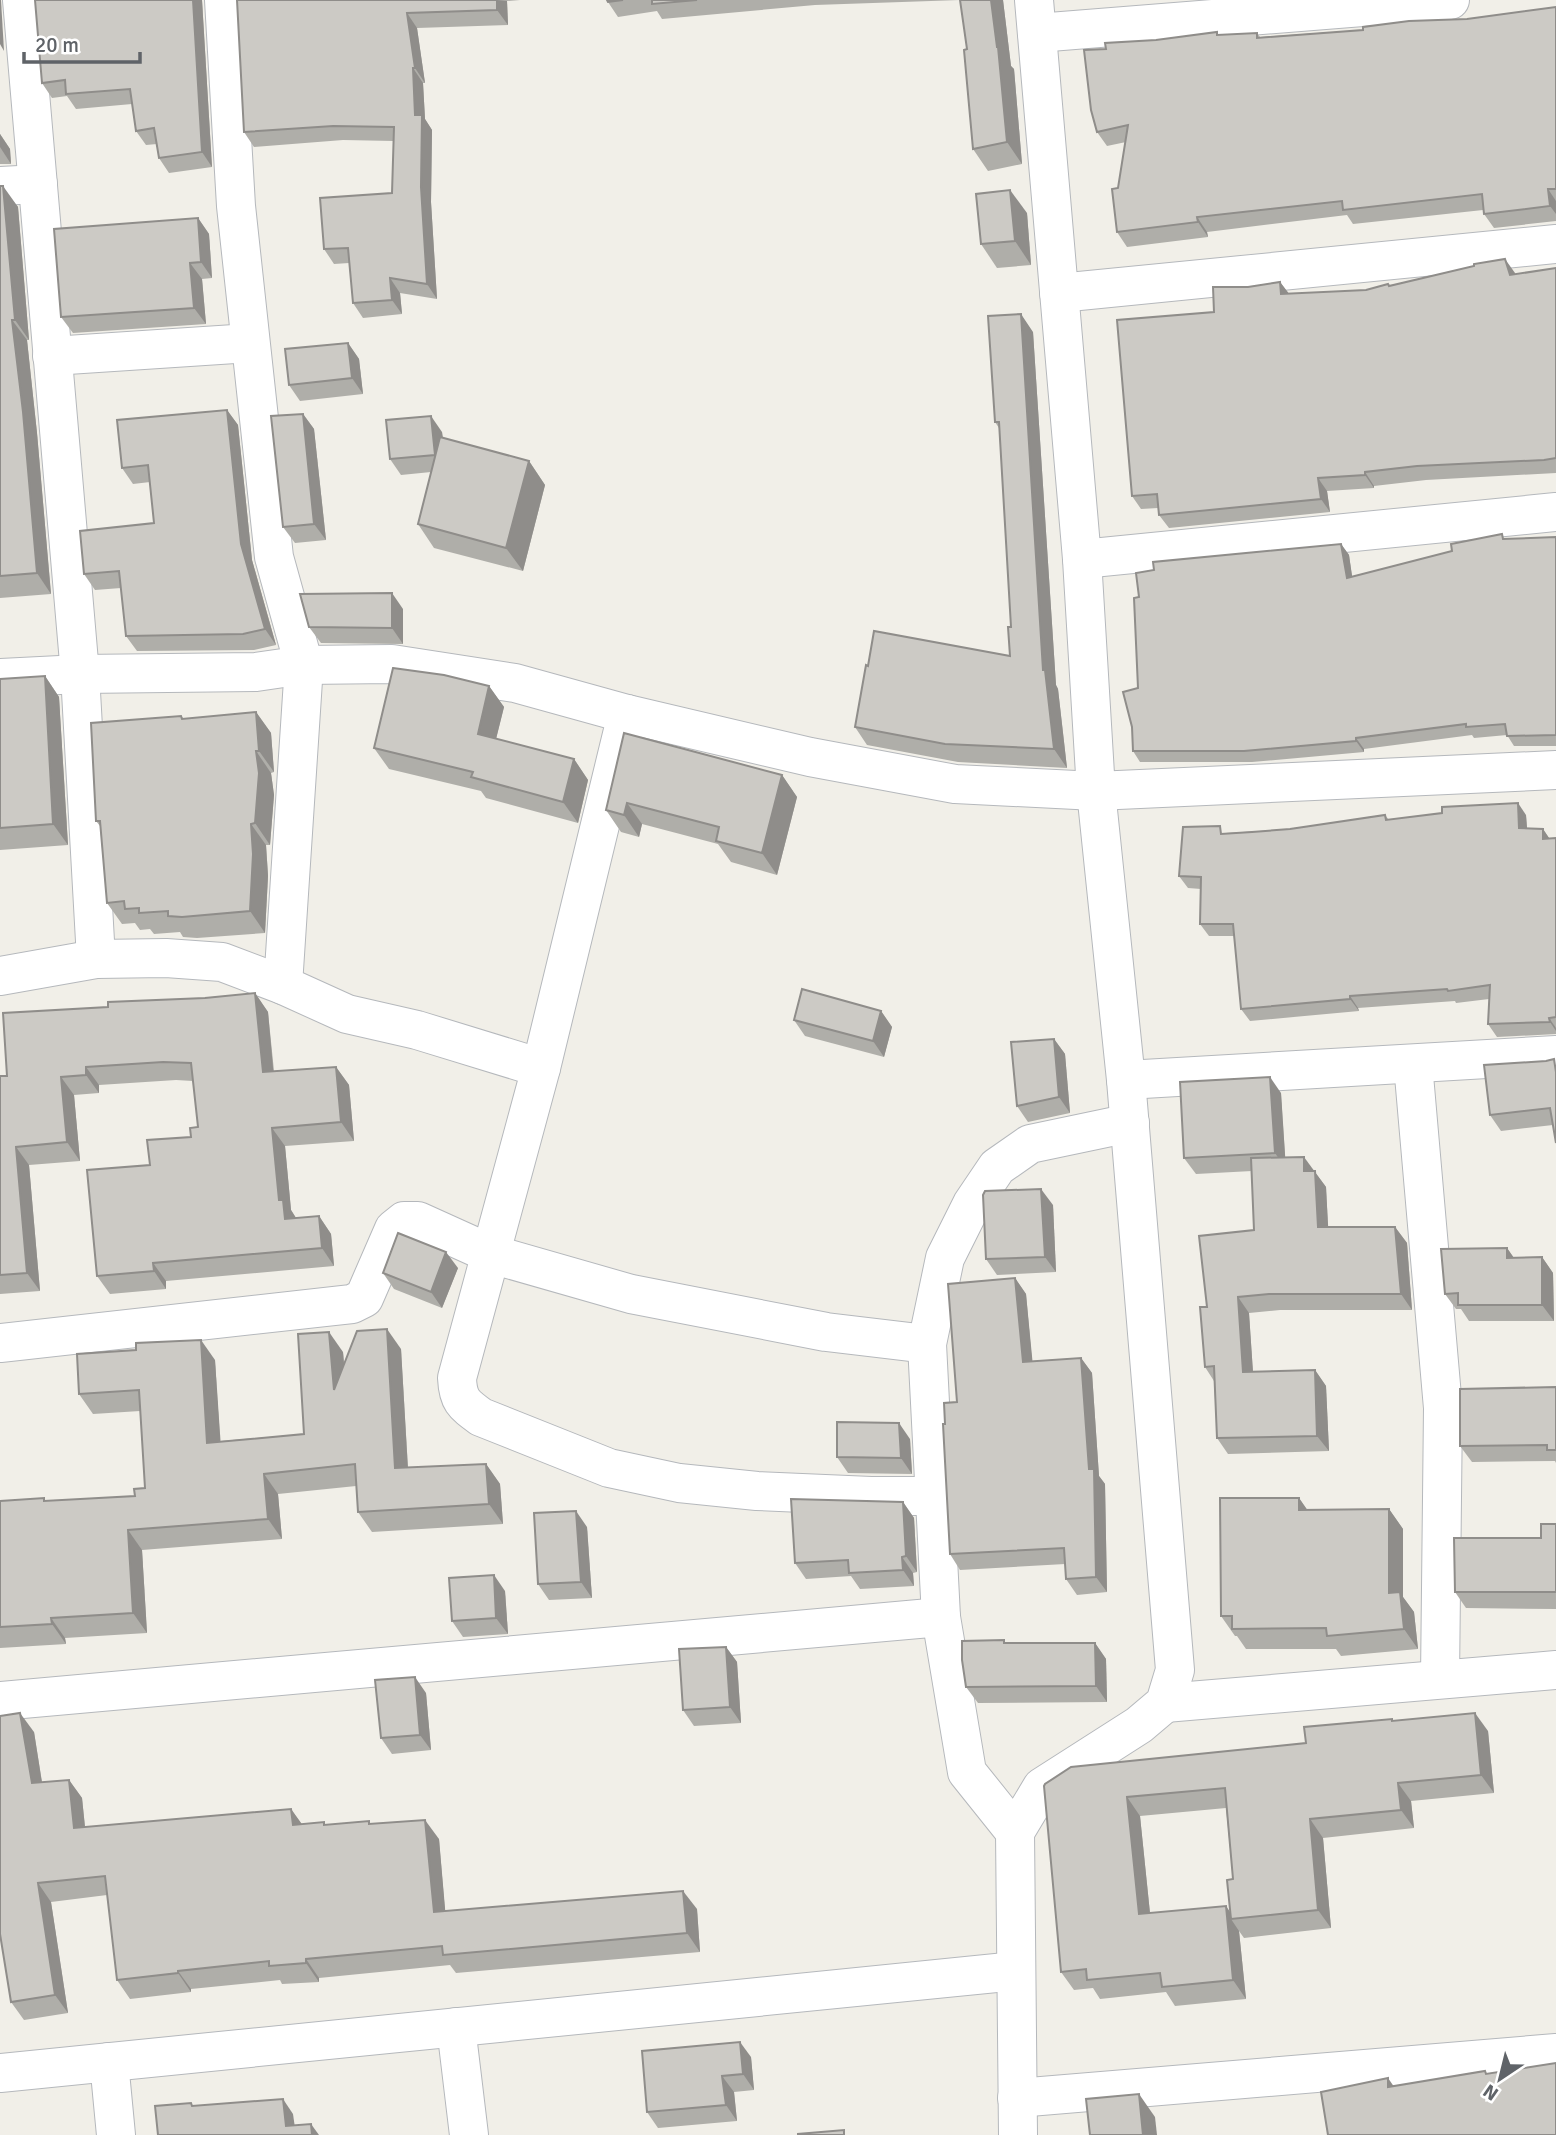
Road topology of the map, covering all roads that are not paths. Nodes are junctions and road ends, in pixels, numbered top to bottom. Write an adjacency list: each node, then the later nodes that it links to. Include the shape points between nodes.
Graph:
1 (22, 0): 6 (street)
2 (224, 0): 10 (street, via 236,206)
3 (1450, 0): 4 (street)
4 (1321, 5): 5 (street)
5 (1035, 17): 9 (street)
6 (38, 184): 7 (street); 11 (street)
7 (0, 186)
8 (1556, 244): 9 (street)
9 (1059, 293): 13 (street)
10 (250, 343): 11 (street); 14 (street, via 274,557)
11 (52, 356): 15 (street)
12 (1556, 512): 13 (street)
13 (1082, 559): 19 (street)
14 (304, 665): 15 (street, via 256,672); 17 (street, via 393,664 515,684); 22 (street)
15 (80, 674): 16 (street); 20 (street)
16 (0, 678)
17 (627, 714): 19 (street, via 810,757 955,784); 25 (street)
18 (1556, 770): 19 (street)
19 (1096, 792): 26 (street)
20 (96, 959): 21 (street); 22 (street, via 222,962)
21 (0, 976)
22 (283, 985): 25 (street, via 347,1014)
23 (1556, 1055): 24 (street)
24 (1413, 1064): 26 (street); 34 (street, via 1443,1408)
25 (541, 1068): 28 (street)
26 (1126, 1080): 27 (street)
27 (1130, 1123): 30 (street, via 1030,1144 997,1167 945,1258); 36 (street, via 1175,1670)
28 (491, 1254): 29 (street, via 418,1221 404,1221 394,1229 364,1298 352,1304); 30 (street, via 631,1294 827,1332); 31 (street, via 457,1377 464,1405 481,1417 609,1468 679,1483 757,1491)
29 (0, 1343)
30 (927, 1344): 31 (street)
31 (935, 1496): 32 (street)
32 (941, 1617): 35 (street); 37 (street, via 967,1772)
33 (1556, 1670): 34 (street)
34 (1440, 1679): 36 (street)
35 (0, 1700)
36 (1165, 1703): 37 (street, via 1139,1725 1042,1787)
37 (1015, 1832): 38 (street)
38 (1016, 1971): 39 (street); 43 (street)
39 (456, 2027): 41 (street); 45 (street)
40 (1556, 2053): 43 (street)
41 (109, 2062): 42 (street); 44 (street)
42 (0, 2073)
43 (1017, 2098): 46 (street)
44 (116, 2135)
45 (468, 2135)
46 (1018, 2135)

